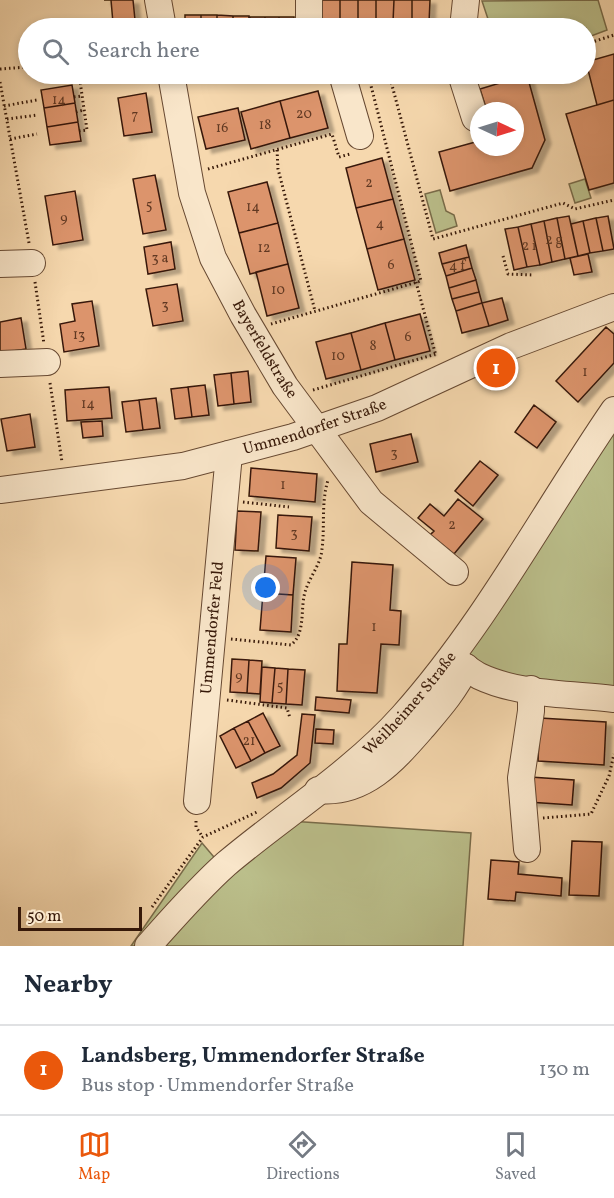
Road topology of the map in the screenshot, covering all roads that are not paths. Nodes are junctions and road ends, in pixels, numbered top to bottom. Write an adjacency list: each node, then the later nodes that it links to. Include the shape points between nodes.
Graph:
1 (158, 0): 4 (street)
2 (309, 0): 5 (street)
3 (466, 0): 6 (street)
4 (161, 18)
5 (309, 18)
6 (464, 18)
7 (173, 84): 18 (street, Bayerfeldstraße, via 189,175 213,258 251,330)
8 (345, 84): 11 (street)
9 (464, 84): 10 (street)
10 (470, 102)
11 (365, 145)
12 (32, 263): 13 (street)
13 (0, 264)
14 (614, 307): 18 (street, Ummendorfer Straße, via 511,346 377,408)
15 (47, 362): 16 (street)
16 (0, 364)
17 (614, 410): 22 (street, Weilheimer Straße)
18 (316, 429): 19 (street, Ummendorfer Straße); 21 (street, Bayerfeldstraße, via 371,502)
19 (229, 454): 20 (street, Ummendorfer Straße, via 183,466); 25 (street, Ummendorfer Feld)
20 (0, 490)
21 (455, 572)
22 (459, 662): 23 (street, via 497,682); 27 (street, Weilheimer Straße, via 402,717 225,866)
23 (531, 689): 24 (street); 26 (street, via 521,778)
24 (614, 699)
25 (197, 801)
26 (527, 849)
27 (148, 946)

